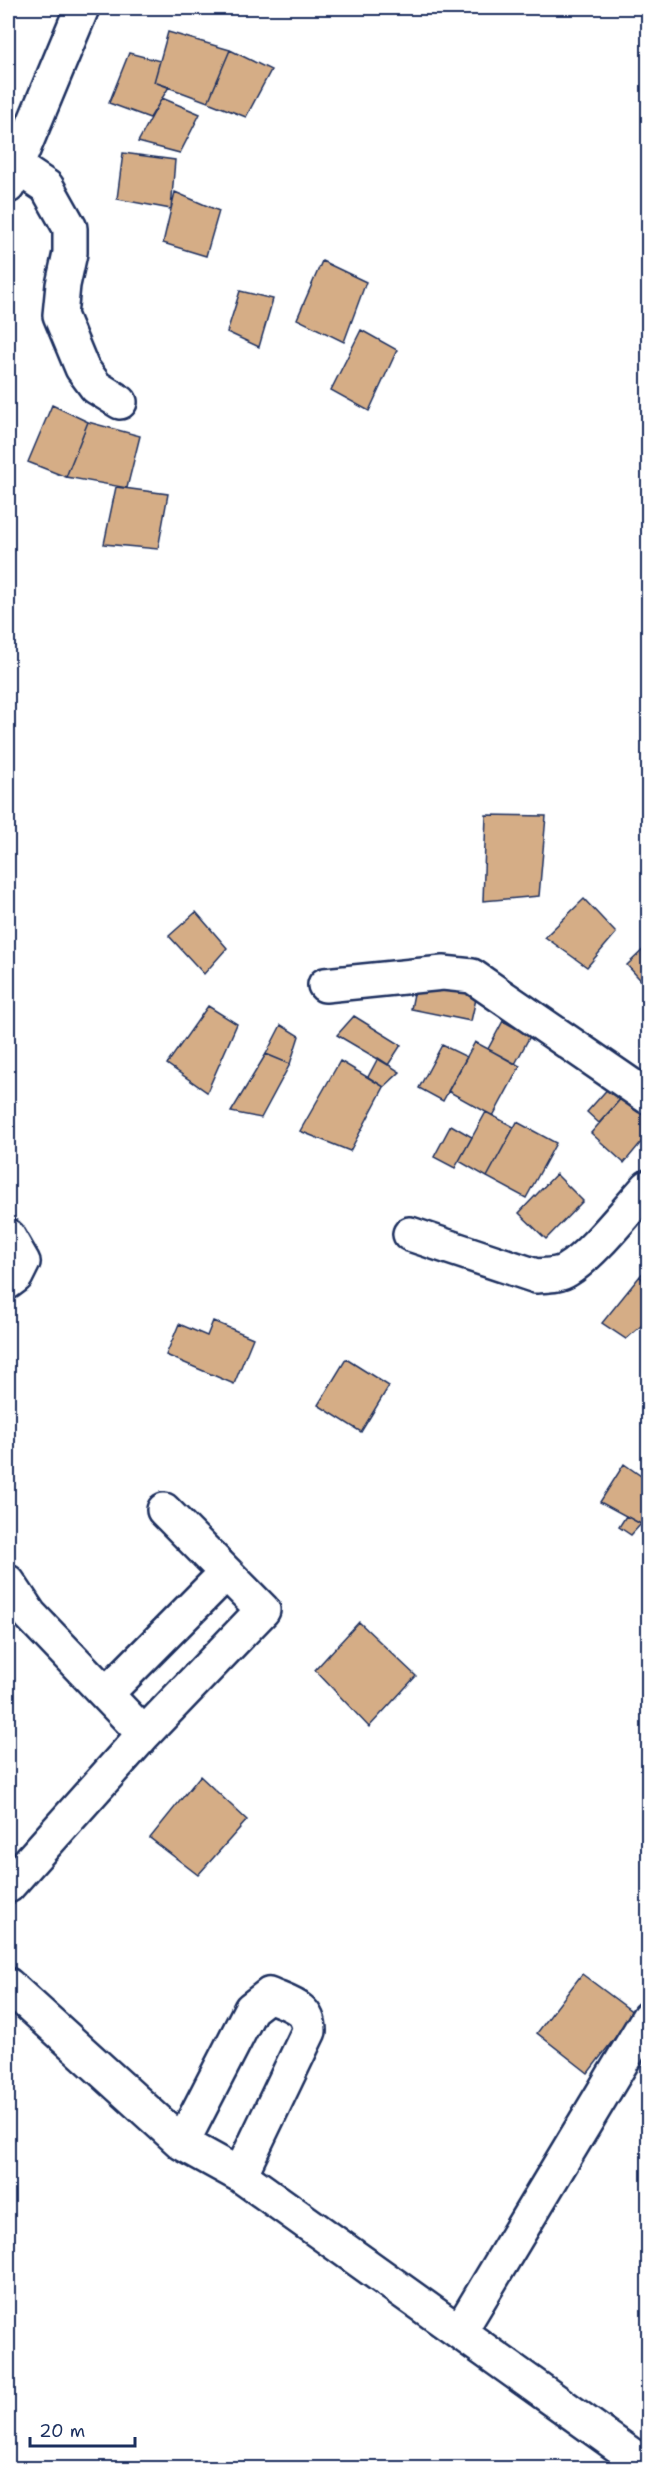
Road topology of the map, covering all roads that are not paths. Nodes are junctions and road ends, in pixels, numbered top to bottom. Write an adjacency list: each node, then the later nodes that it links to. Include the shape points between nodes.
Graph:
1 (82, 8): 2 (street)
2 (12, 177): 3 (street, via 47,187 70,228 60,315 82,368 96,387)
3 (120, 402)
4 (325, 985): 5 (street, via 443,973 472,976)
5 (648, 1097)
6 (648, 1187): 7 (street, via 581,1260 566,1272 552,1275 536,1276)
7 (410, 1234)
8 (8, 1236): 9 (street, via 23,1262)
9 (8, 1282)
10 (164, 1510): 11 (street)
11 (226, 1573): 13 (street); 14 (street, via 262,1610)
12 (8, 1582): 13 (street, via 30,1615)
13 (106, 1694): 14 (street)
14 (144, 1734): 15 (street)
15 (8, 1886)
16 (8, 1985): 18 (street)
17 (648, 2018): 20 (street)
18 (182, 2143): 19 (street); 19 (street, via 251,2009 269,1995 301,2009 309,2019 309,2031)
19 (240, 2175): 20 (street)
20 (460, 2331): 21 (street)
21 (648, 2467)

